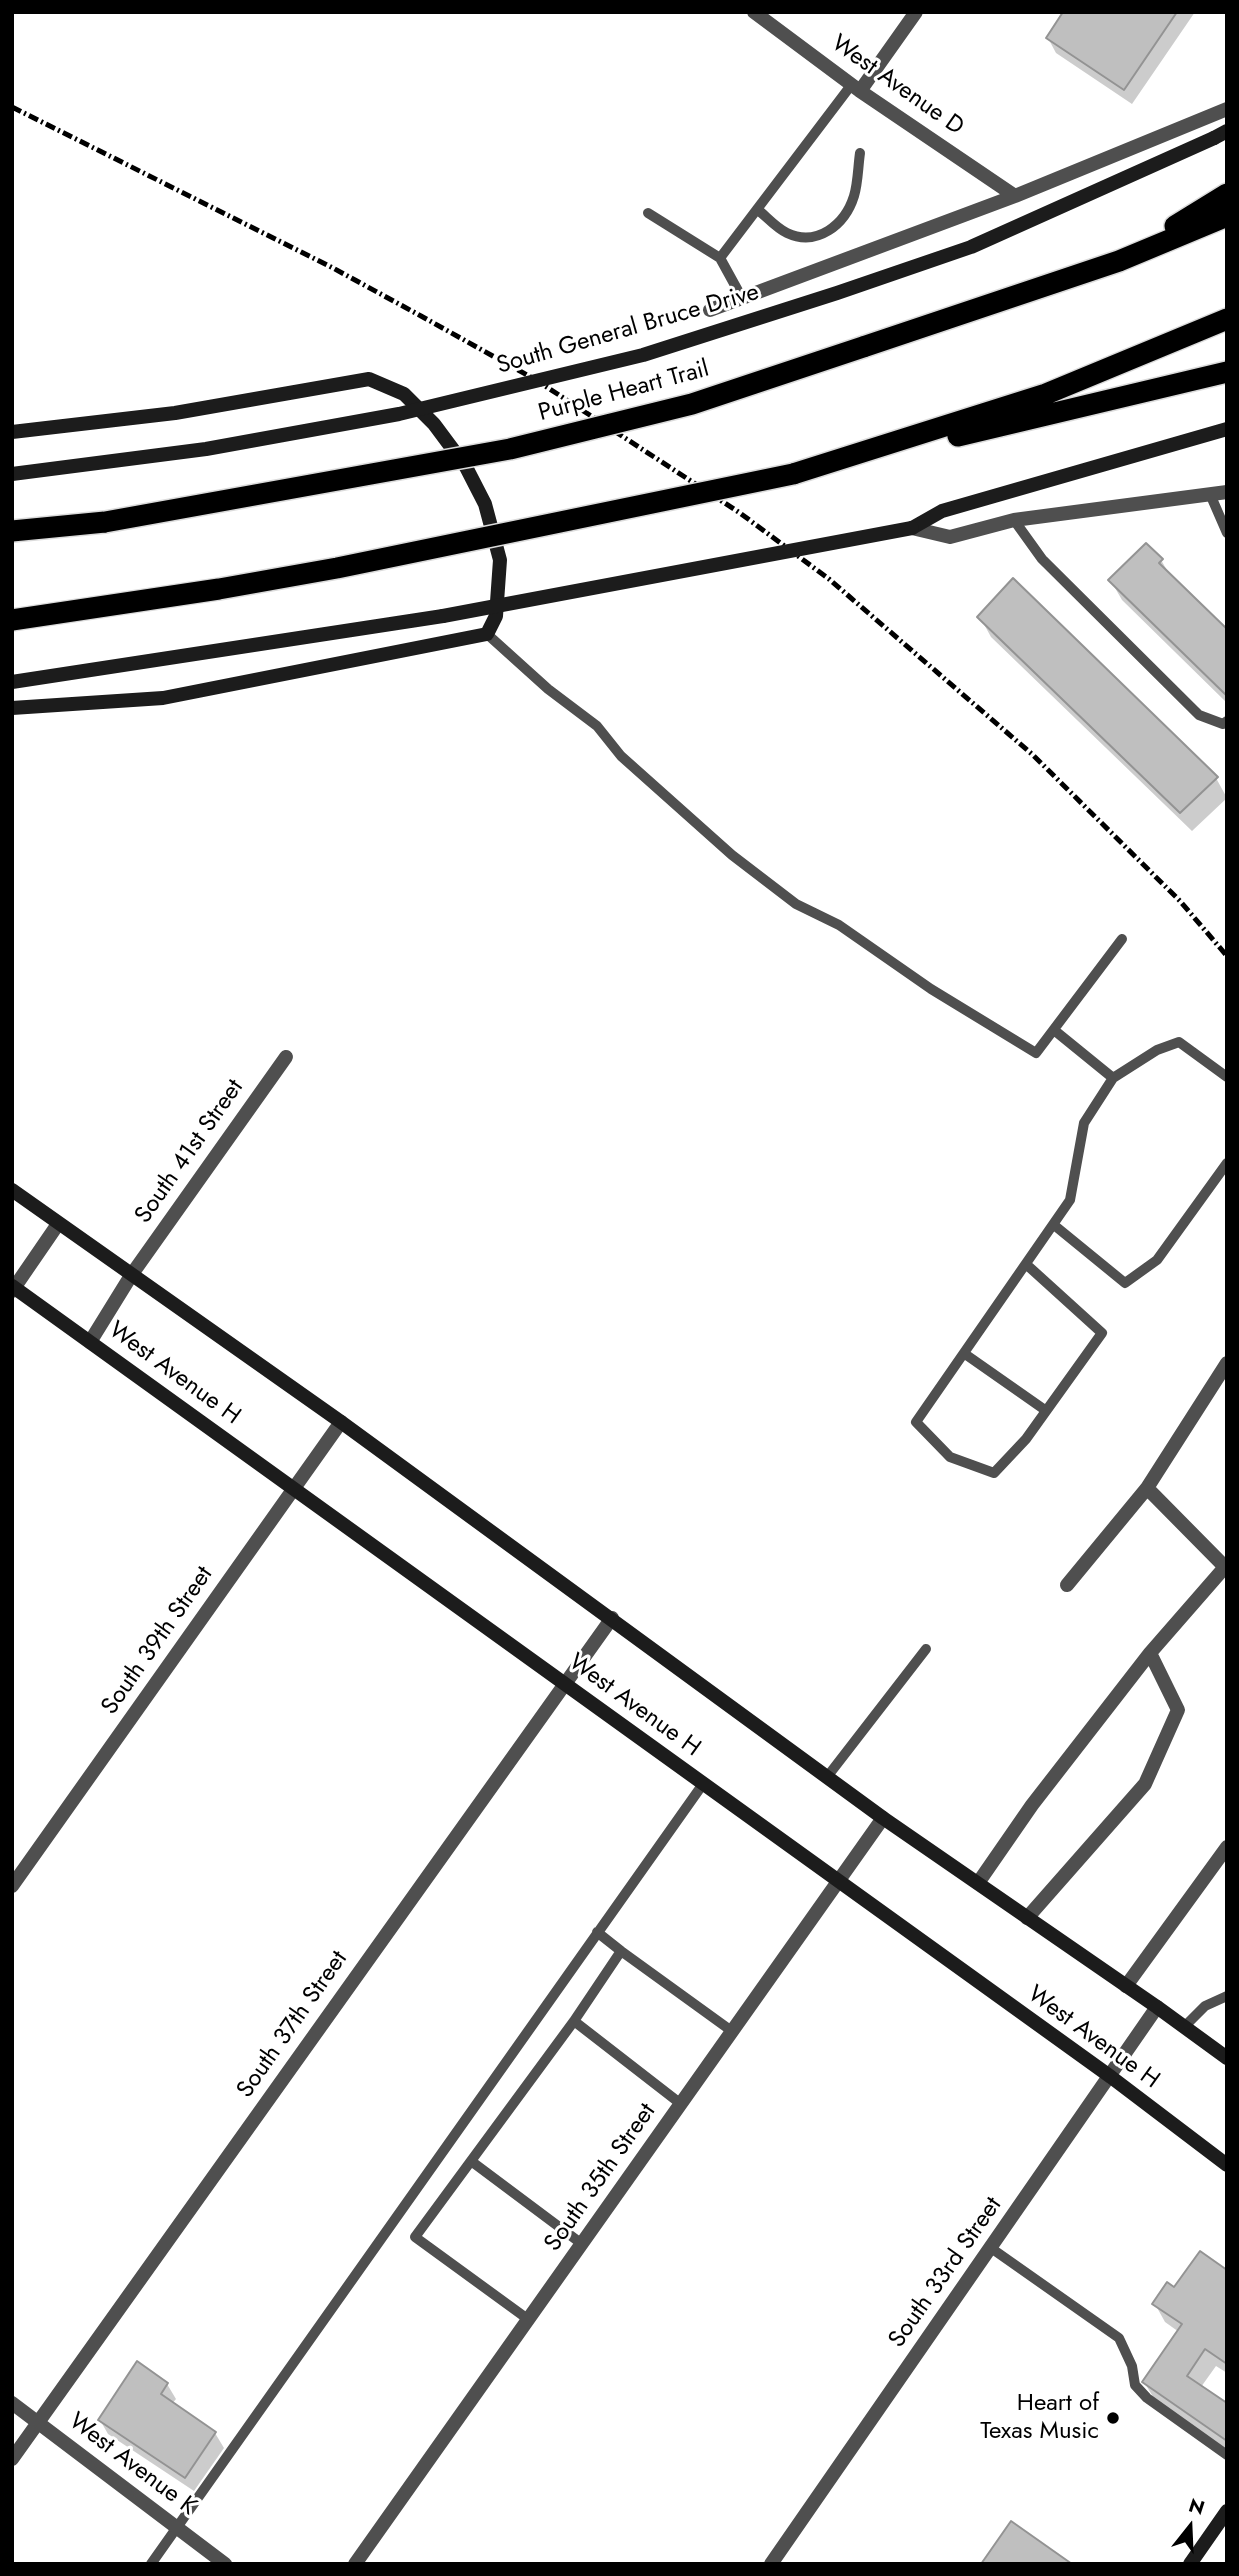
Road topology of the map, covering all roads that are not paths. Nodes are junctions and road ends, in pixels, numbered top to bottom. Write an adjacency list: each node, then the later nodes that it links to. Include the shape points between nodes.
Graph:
1 (754, 12): 3 (street, West Avenue D)
2 (916, 12): 3 (street)
3 (856, 88): 8 (street, West Avenue D); 9 (lane)
4 (1227, 109): 8 (street, South General Bruce Drive)
5 (1220, 135): 20 (main road, South General Bruce Drive, bridge, via 971,247 643,355 399,414 206,449)
6 (860, 153): 9 (lane, via 854,196 846,215 830,232 795,236)
7 (1227, 194): 13 (highway)
8 (1015, 196): 14 (street, South General Bruce Drive)
9 (757, 209): 12 (lane)
10 (648, 213): 12 (lane)
11 (1227, 216): 13 (highway, Purple Heart Trail)
12 (720, 258): 14 (lane)
13 (1119, 261): 26 (highway, Purple Heart Trail, bridge, via 692,404 498,452 105,522)
14 (742, 298): 15 (street, South General Bruce Drive)
15 (710, 310)
16 (1227, 318): 21 (highway, via 1046,394)
17 (1227, 372): 21 (highway)
18 (1227, 429): 25 (main road, via 942,511)
19 (12, 432): 29 (main road, via 175,413 369,379 404,394 434,424 466,467 485,504 500,560 496,615)
20 (12, 474)
21 (793, 474): 28 (highway, bridge, via 337,568)
22 (1227, 492): 23 (street)
23 (1210, 494): 24 (street); 27 (lane)
24 (1014, 520): 25 (street, via 950,537); 32 (lane, via 1042,559 1199,715 1223,724)
25 (912, 528): 30 (main road, bridge, via 443,616)
26 (12, 531)
27 (1227, 533)
28 (12, 620)
29 (487, 634): 31 (main road, via 163,698); 34 (lane, via 597,726 621,756 691,821 796,904 839,925 931,989 1037,1053)
30 (12, 682)
31 (12, 708)
32 (1227, 721)
33 (1122, 939): 34 (lane)
34 (1054, 1030): 37 (lane)
35 (286, 1057): 43 (street, South 41st Street)
36 (1227, 1077): 37 (lane, via 1179,1042 1157,1049)
37 (1113, 1078): 41 (lane, via 1084,1123 1070,1200)
38 (1227, 1163): 41 (lane, via 1157,1261 1125,1283)
39 (12, 1190): 40 (main road)
40 (58, 1224): 43 (main road); 44 (street)
41 (1054, 1224): 42 (lane)
42 (1027, 1265): 46 (lane); 48 (lane, via 1102,1333)
43 (132, 1274): 45 (street, South 41st Street); 49 (main road)
44 (13, 1288): 45 (main road, West Avenue H)
45 (90, 1342): 50 (main road, West Avenue H)
46 (965, 1354): 48 (lane); 48 (lane, via 916,1422 950,1457 994,1474)
47 (1227, 1363): 51 (street)
48 (1045, 1410)
49 (341, 1422): 50 (street, South 39th Street); 54 (main road)
50 (294, 1488): 57 (main road, West Avenue H); 64 (street, South 39th Street)
51 (1147, 1488): 52 (street); 53 (street)
52 (1226, 1566): 56 (street)
53 (1067, 1586)
54 (612, 1618): 57 (street, South 37th Street); 58 (main road)
55 (926, 1649): 58 (lane)
56 (1150, 1653): 63 (street); 65 (street, via 1178,1710 1145,1784)
57 (564, 1683): 59 (main road, West Avenue H); 83 (street, South 37th Street)
58 (827, 1777): 60 (main road)
59 (703, 1784): 62 (main road, West Avenue H); 66 (lane)
60 (883, 1818): 62 (street, South 35th Street); 63 (main road)
61 (1227, 1847): 68 (street)
62 (839, 1883): 73 (street, South 35th Street); 75 (main road, West Avenue H)
63 (978, 1883): 65 (main road)
64 (12, 1886)
65 (1027, 1917): 68 (main road)
66 (597, 1932): 67 (lane); 87 (lane)
67 (621, 1951): 71 (lane); 73 (lane)
68 (1126, 1986): 70 (main road)
69 (1227, 1996): 72 (lane, via 1205,2006)
70 (1157, 2007): 72 (main road); 75 (street, South 33rd Street)
71 (573, 2021): 76 (lane); 77 (lane)
72 (1184, 2027): 74 (main road)
73 (733, 2032): 76 (street, South 35th Street)
74 (1225, 2054)
75 (1111, 2077): 78 (main road, West Avenue H); 80 (street, South 33rd Street)
76 (681, 2104): 79 (street, South 35th Street)
77 (471, 2161): 79 (lane); 81 (lane, via 415,2237)
78 (1226, 2163)
79 (582, 2245): 81 (street, South 35th Street)
80 (991, 2248): 84 (lane, via 1119,2338 1135,2385); 91 (street, South 33rd Street)
81 (528, 2320): 90 (street, South 35th Street)
82 (12, 2403): 83 (street, West Avenue K)
83 (38, 2422): 85 (street, South 37th Street); 87 (street, West Avenue K)
84 (1227, 2455)
85 (12, 2459)
86 (1227, 2511): 92 (main road)
87 (177, 2527): 88 (lane); 89 (street, West Avenue K)
88 (150, 2564)
89 (225, 2564)
90 (355, 2564)
91 (771, 2564)
92 (1190, 2564)

